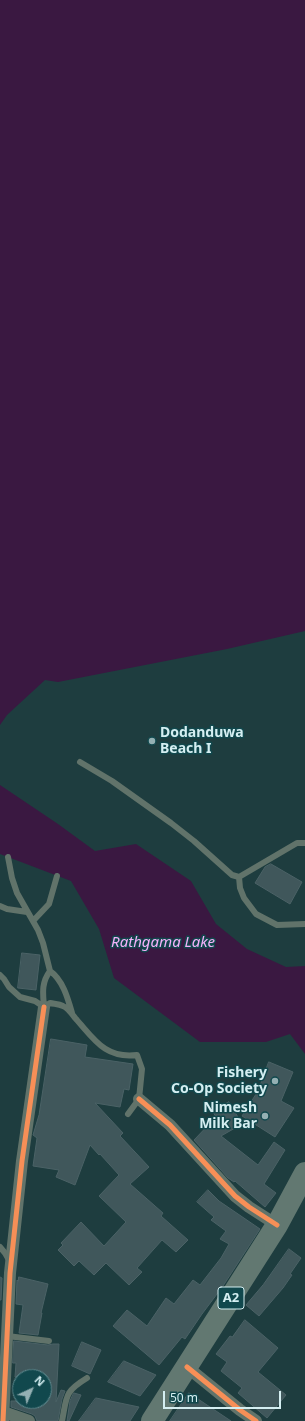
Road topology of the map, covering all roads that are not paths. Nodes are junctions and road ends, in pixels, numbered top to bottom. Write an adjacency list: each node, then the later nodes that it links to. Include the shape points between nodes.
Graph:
1 (80, 762): 5 (lane, via 171,822 232,875)
2 (305, 843): 5 (lane, via 297,843)
3 (8, 857): 7 (lane, via 17,893)
4 (57, 876): 8 (lane, via 49,904)
5 (239, 877): 9 (lane, via 244,898 256,914 277,926)
6 (0, 906): 7 (lane)
7 (27, 912): 8 (lane)
8 (33, 921): 10 (lane, via 43,942)
9 (305, 924)
10 (50, 971): 12 (lane, via 42,989); 13 (lane, via 61,983)
11 (0, 975): 12 (lane, via 20,997 35,1001)
12 (44, 1007): 13 (lane, via 50,1003 62,1005); 19 (street, via 22,1161)
13 (73, 1015): 14 (lane, via 93,1040 105,1050 116,1054 137,1055 142,1069)
14 (139, 1099): 15 (lane); 17 (street, via 170,1125 235,1196)
15 (128, 1114)
16 (305, 1173): 17 (highway, A2)
17 (277, 1225): 23 (highway, A2)
18 (0, 1247): 19 (lane)
19 (11, 1263): 20 (street)
20 (7, 1336): 21 (lane); 22 (street)
21 (49, 1341)
22 (3, 1351): 25 (street)
23 (187, 1368): 28 (highway, A2); 29 (street)
24 (87, 1378): 27 (lane, via 77,1384 66,1397)
25 (3, 1417): 26 (street)
26 (29, 1421)
27 (62, 1421)
28 (152, 1421)
29 (256, 1421)

